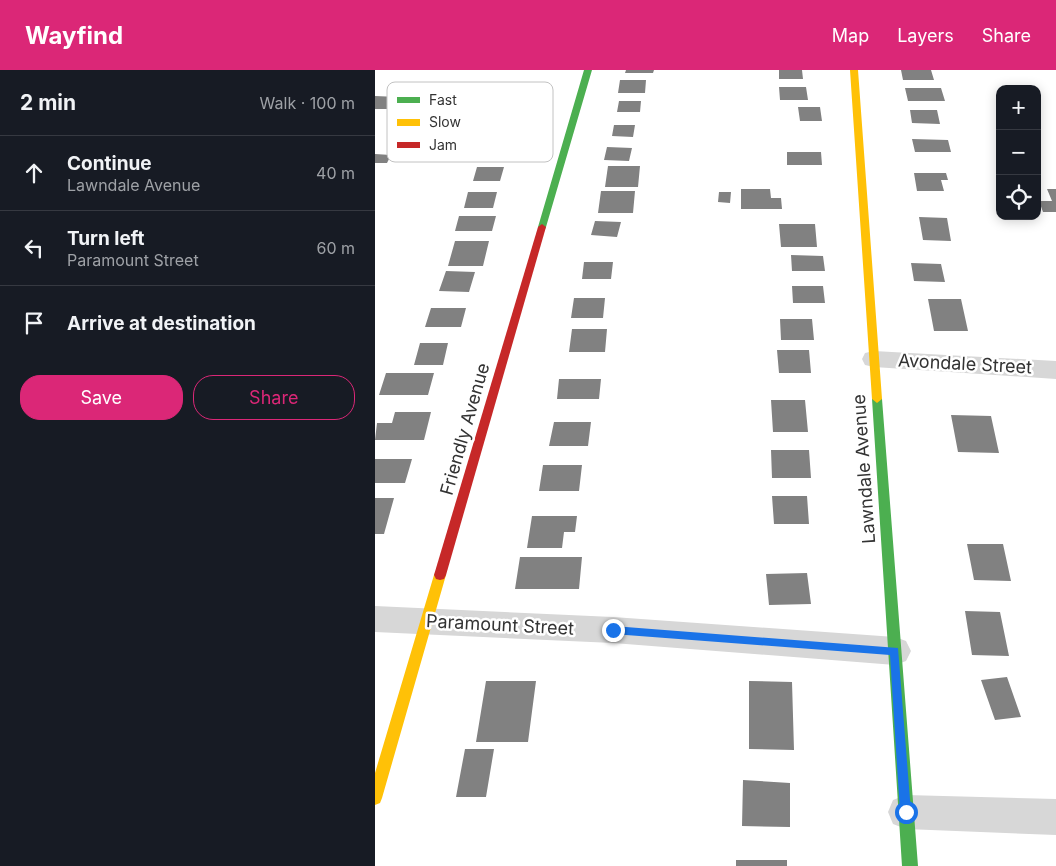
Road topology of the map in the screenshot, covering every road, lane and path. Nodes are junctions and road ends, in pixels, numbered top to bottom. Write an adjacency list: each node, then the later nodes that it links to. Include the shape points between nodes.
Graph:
1 (588, 70): 6 (street, Friendly Avenue)
2 (855, 70): 3 (street, Lawndale Avenue)
3 (874, 359): 4 (street, Avondale Street); 7 (street, Lawndale Avenue)
4 (1056, 370)
5 (375, 619): 6 (street, Paramount Street)
6 (427, 621): 7 (street, Paramount Street, via 613,630); 8 (street, Friendly Avenue)
7 (895, 651): 9 (street, Lawndale Avenue)
8 (375, 798)
9 (906, 812): 10 (street); 11 (street, Lawndale Avenue)
10 (1056, 817)
11 (909, 866)

